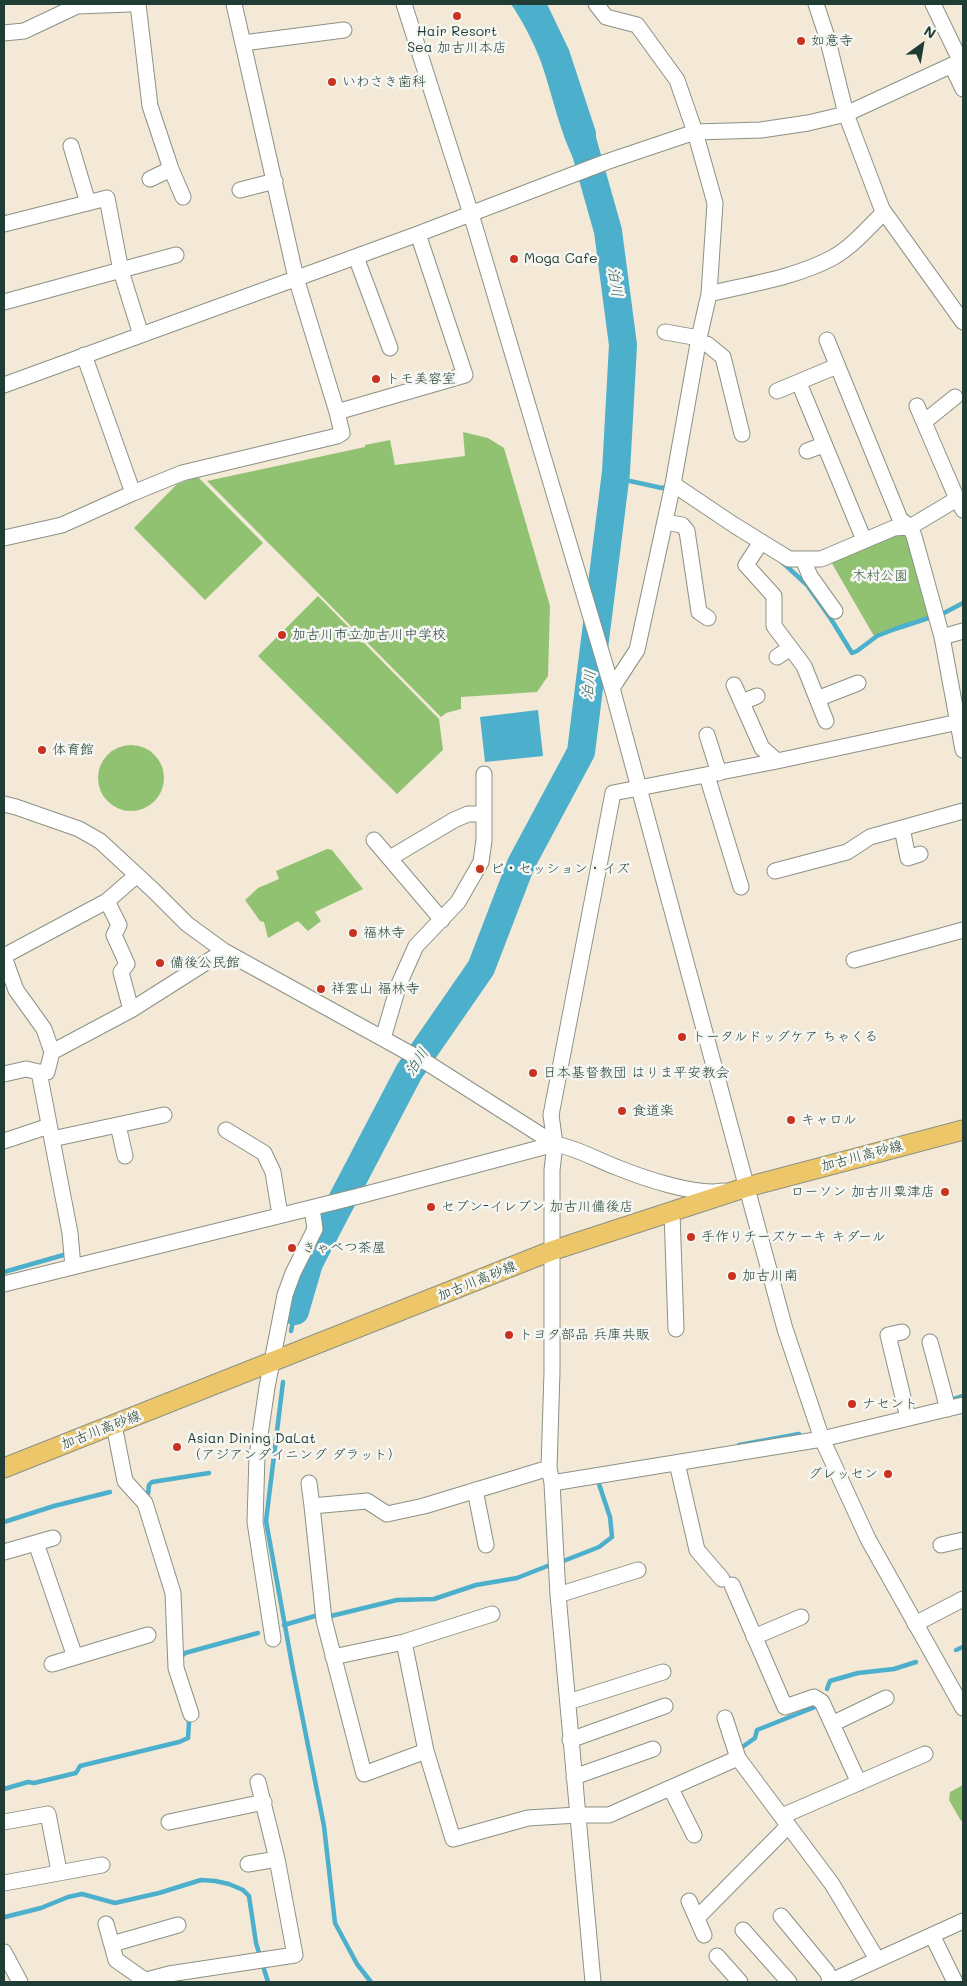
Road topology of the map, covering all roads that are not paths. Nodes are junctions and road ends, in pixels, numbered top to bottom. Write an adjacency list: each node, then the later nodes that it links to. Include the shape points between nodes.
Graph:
1 (130, 4): 9 (street, via 77,6 24,31)
2 (138, 4): 16 (street, via 150,106)
3 (234, 4): 10 (street)
4 (404, 4): 23 (street)
5 (596, 4): 14 (street, via 606,17 637,25 677,80)
6 (816, 4): 13 (street)
7 (933, 4): 11 (street)
8 (344, 30): 10 (street)
9 (4, 33)
10 (243, 43): 18 (street)
11 (959, 62): 12 (street); 13 (street)
12 (963, 89)
13 (846, 114): 14 (street, via 761,130); 22 (street)
14 (695, 132): 23 (street, via 572,174); 30 (street, via 715,203)
15 (72, 146): 21 (street)
16 (171, 169): 17 (street); 20 (street)
17 (150, 179)
18 (274, 181): 19 (street); 29 (street)
19 (240, 190)
20 (183, 197)
21 (88, 203): 24 (street); 28 (street, via 107,198)
22 (884, 212): 30 (street, via 832,258 775,279); 32 (street)
23 (471, 214): 25 (street); 67 (street)
24 (4, 224)
25 (418, 234): 27 (street); 45 (street, via 465,374)
26 (176, 255): 28 (street)
27 (356, 257): 29 (street); 36 (street)
28 (121, 271): 31 (street); 34 (street)
29 (296, 278): 34 (street); 45 (street)
30 (709, 294): 37 (street)
31 (4, 302)
32 (963, 322)
33 (665, 332): 37 (street)
34 (141, 336): 38 (street)
35 (826, 340): 39 (street)
36 (383, 341)
37 (699, 341): 47 (street, via 722,357); 50 (street)
38 (84, 355): 41 (street); 51 (street)
39 (837, 366): 40 (street); 54 (street, via 900,519)
40 (799, 383): 42 (street); 48 (street)
41 (4, 384)
42 (777, 391)
43 (955, 397): 46 (street)
44 (917, 406): 46 (street)
45 (337, 412): 51 (street, via 342,433 337,436 182,473)
46 (924, 422): 52 (street)
47 (742, 434)
48 (823, 445): 49 (street); 56 (street)
49 (807, 451)
50 (674, 484): 53 (street); 57 (street)
51 (132, 493): 55 (street, via 62,525)
52 (960, 504): 54 (street)
53 (665, 522): 60 (street, via 682,525 686,531 700,612); 67 (street, via 637,650)
54 (910, 527): 56 (street, via 894,528); 62 (street)
55 (4, 538)
56 (864, 540): 58 (street, via 821,559)
57 (761, 542): 58 (street, via 790,559); 63 (street, via 746,565 774,596 774,626)
58 (803, 559): 59 (street, via 810,576)
59 (835, 611)
60 (708, 618)
61 (963, 631): 62 (street)
62 (942, 637): 72 (street)
63 (790, 648): 64 (street); 69 (street, via 804,666)
64 (777, 657)
65 (858, 683): 69 (street)
66 (734, 686): 70 (street)
67 (612, 688): 78 (street)
68 (757, 696): 70 (street)
69 (817, 700): 71 (street)
70 (742, 702): 75 (street, via 762,748)
71 (826, 721)
72 (961, 721): 74 (street); 75 (street)
73 (706, 735): 77 (street)
74 (963, 750)
75 (777, 761): 77 (street)
76 (484, 774): 81 (street)
77 (713, 774): 78 (street); 88 (street)
78 (640, 789): 106 (street, via 613,794 551,1115); 108 (street)
79 (4, 804): 87 (street, via 79,829 100,841)
80 (963, 811): 82 (street)
81 (484, 814): 85 (street, via 468,814 454,820); 90 (street, via 481,862 458,902)
82 (902, 828): 84 (street, via 908,858); 86 (street, via 870,837 847,852)
83 (374, 840): 85 (street)
84 (920, 854)
85 (390, 858): 90 (street)
86 (775, 871)
87 (137, 875): 89 (street); 92 (street, via 187,924)
88 (741, 887)
89 (107, 900): 93 (street); 95 (street, via 119,925 114,935 128,964 121,972)
90 (442, 920): 96 (street, via 416,946 399,984)
91 (963, 930): 94 (street)
92 (224, 951): 95 (street); 96 (street)
93 (4, 956): 97 (street, via 16,990 44,1029)
94 (854, 960)
95 (131, 1010): 97 (street)
96 (383, 1038): 106 (street, via 509,1112)
97 (52, 1052): 98 (street, via 47,1072)
98 (39, 1072): 99 (street, via 26,1069); 104 (street)
99 (4, 1074)
100 (164, 1115): 101 (street)
101 (118, 1125): 104 (street); 107 (street)
102 (226, 1130): 111 (street, via 264,1152 273,1172)
103 (963, 1130): 108 (main road, 加古川高砂線)
104 (50, 1132): 105 (street); 113 (street)
105 (4, 1141)
106 (555, 1144): 108 (street, via 686,1189 717,1192); 109 (street); 112 (street)
107 (125, 1156)
108 (747, 1187): 110 (main road, 加古川高砂線); 123 (street, via 785,1329)
109 (313, 1207): 111 (street); 118 (street, via 315,1229 285,1295)
110 (672, 1212): 112 (main road, 加古川高砂線); 115 (street)
111 (280, 1215): 113 (street)
112 (551, 1251): 118 (main road, 加古川高砂線); 126 (street)
113 (74, 1266): 114 (street)
114 (4, 1284)
115 (676, 1329)
116 (902, 1332): 121 (street, via 888,1335)
117 (930, 1342): 120 (street)
118 (272, 1362): 122 (main road, 加古川高砂線); 144 (street, via 257,1456 255,1522)
119 (963, 1405): 120 (street)
120 (948, 1409): 121 (street)
121 (907, 1414): 123 (street)
122 (114, 1425): 125 (main road, 加古川高砂線); 154 (street, via 125,1481 145,1503 173,1593 176,1668)
123 (822, 1439): 124 (street); 141 (street, via 868,1539)
124 (677, 1463): 126 (street); 143 (street, via 684,1526 697,1550 727,1582)
125 (4, 1468)
126 (550, 1476): 128 (street); 137 (street)
127 (309, 1483): 129 (street)
128 (475, 1490): 129 (street, via 424,1513 387,1514 367,1500); 134 (street)
129 (312, 1506): 147 (street, via 324,1620)
130 (53, 1538): 132 (street)
131 (963, 1540): 133 (street)
132 (36, 1544): 135 (street); 146 (street)
133 (941, 1544)
134 (486, 1545)
135 (4, 1552)
136 (638, 1570): 137 (street)
137 (558, 1595): 151 (street)
138 (963, 1599): 141 (street)
139 (492, 1614): 145 (street)
140 (800, 1617): 143 (street)
141 (915, 1624): 153 (street)
142 (148, 1635): 146 (street)
143 (754, 1637): 156 (street, via 786,1707 814,1697)
144 (273, 1639)
145 (404, 1642): 147 (street); 159 (street)
146 (76, 1657): 148 (street)
147 (333, 1657): 159 (street, via 364,1774)
148 (52, 1664)
149 (663, 1672): 151 (street, via 650,1683)
150 (886, 1698): 156 (street)
151 (568, 1702): 157 (street)
152 (665, 1706): 157 (street)
153 (963, 1708)
154 (191, 1714)
155 (725, 1718): 161 (street)
156 (832, 1724): 164 (street)
157 (570, 1740): 162 (street)
158 (653, 1749): 162 (street)
159 (426, 1752): 167 (street, via 453,1839 528,1818)
160 (925, 1754): 164 (street)
161 (738, 1758): 165 (street); 168 (street)
162 (574, 1777): 167 (street)
163 (258, 1782): 166 (street)
164 (859, 1783): 168 (street)
165 (671, 1789): 167 (street, via 609,1815); 171 (street)
166 (264, 1802): 170 (street); 172 (street)
167 (577, 1815): 193 (street)
168 (785, 1821): 178 (street); 189 (street, via 832,1884)
169 (4, 1822): 175 (street, via 48,1814)
170 (169, 1822)
171 (694, 1835)
172 (278, 1859): 173 (street); 190 (street, via 295,1955)
173 (248, 1864)
174 (102, 1865): 175 (street)
175 (59, 1871): 176 (street)
176 (4, 1882)
177 (689, 1901): 178 (street)
178 (697, 1918): 185 (street)
179 (790, 1920): 196 (street, via 827,1972)
180 (963, 1921): 184 (street)
181 (106, 1924): 186 (street)
182 (178, 1925): 186 (street)
183 (743, 1930): 195 (street)
184 (932, 1935): 189 (street); 197 (street)
185 (704, 1936)
186 (112, 1944): 192 (street, via 116,1960)
187 (4, 1952): 191 (street)
188 (717, 1956): 194 (street)
189 (877, 1959): 196 (street)
190 (172, 1978): 192 (street)
191 (13, 1980)
192 (143, 1981)
193 (593, 1982)
194 (740, 1982)
195 (789, 1982)
196 (830, 1982)
197 (955, 1982)

